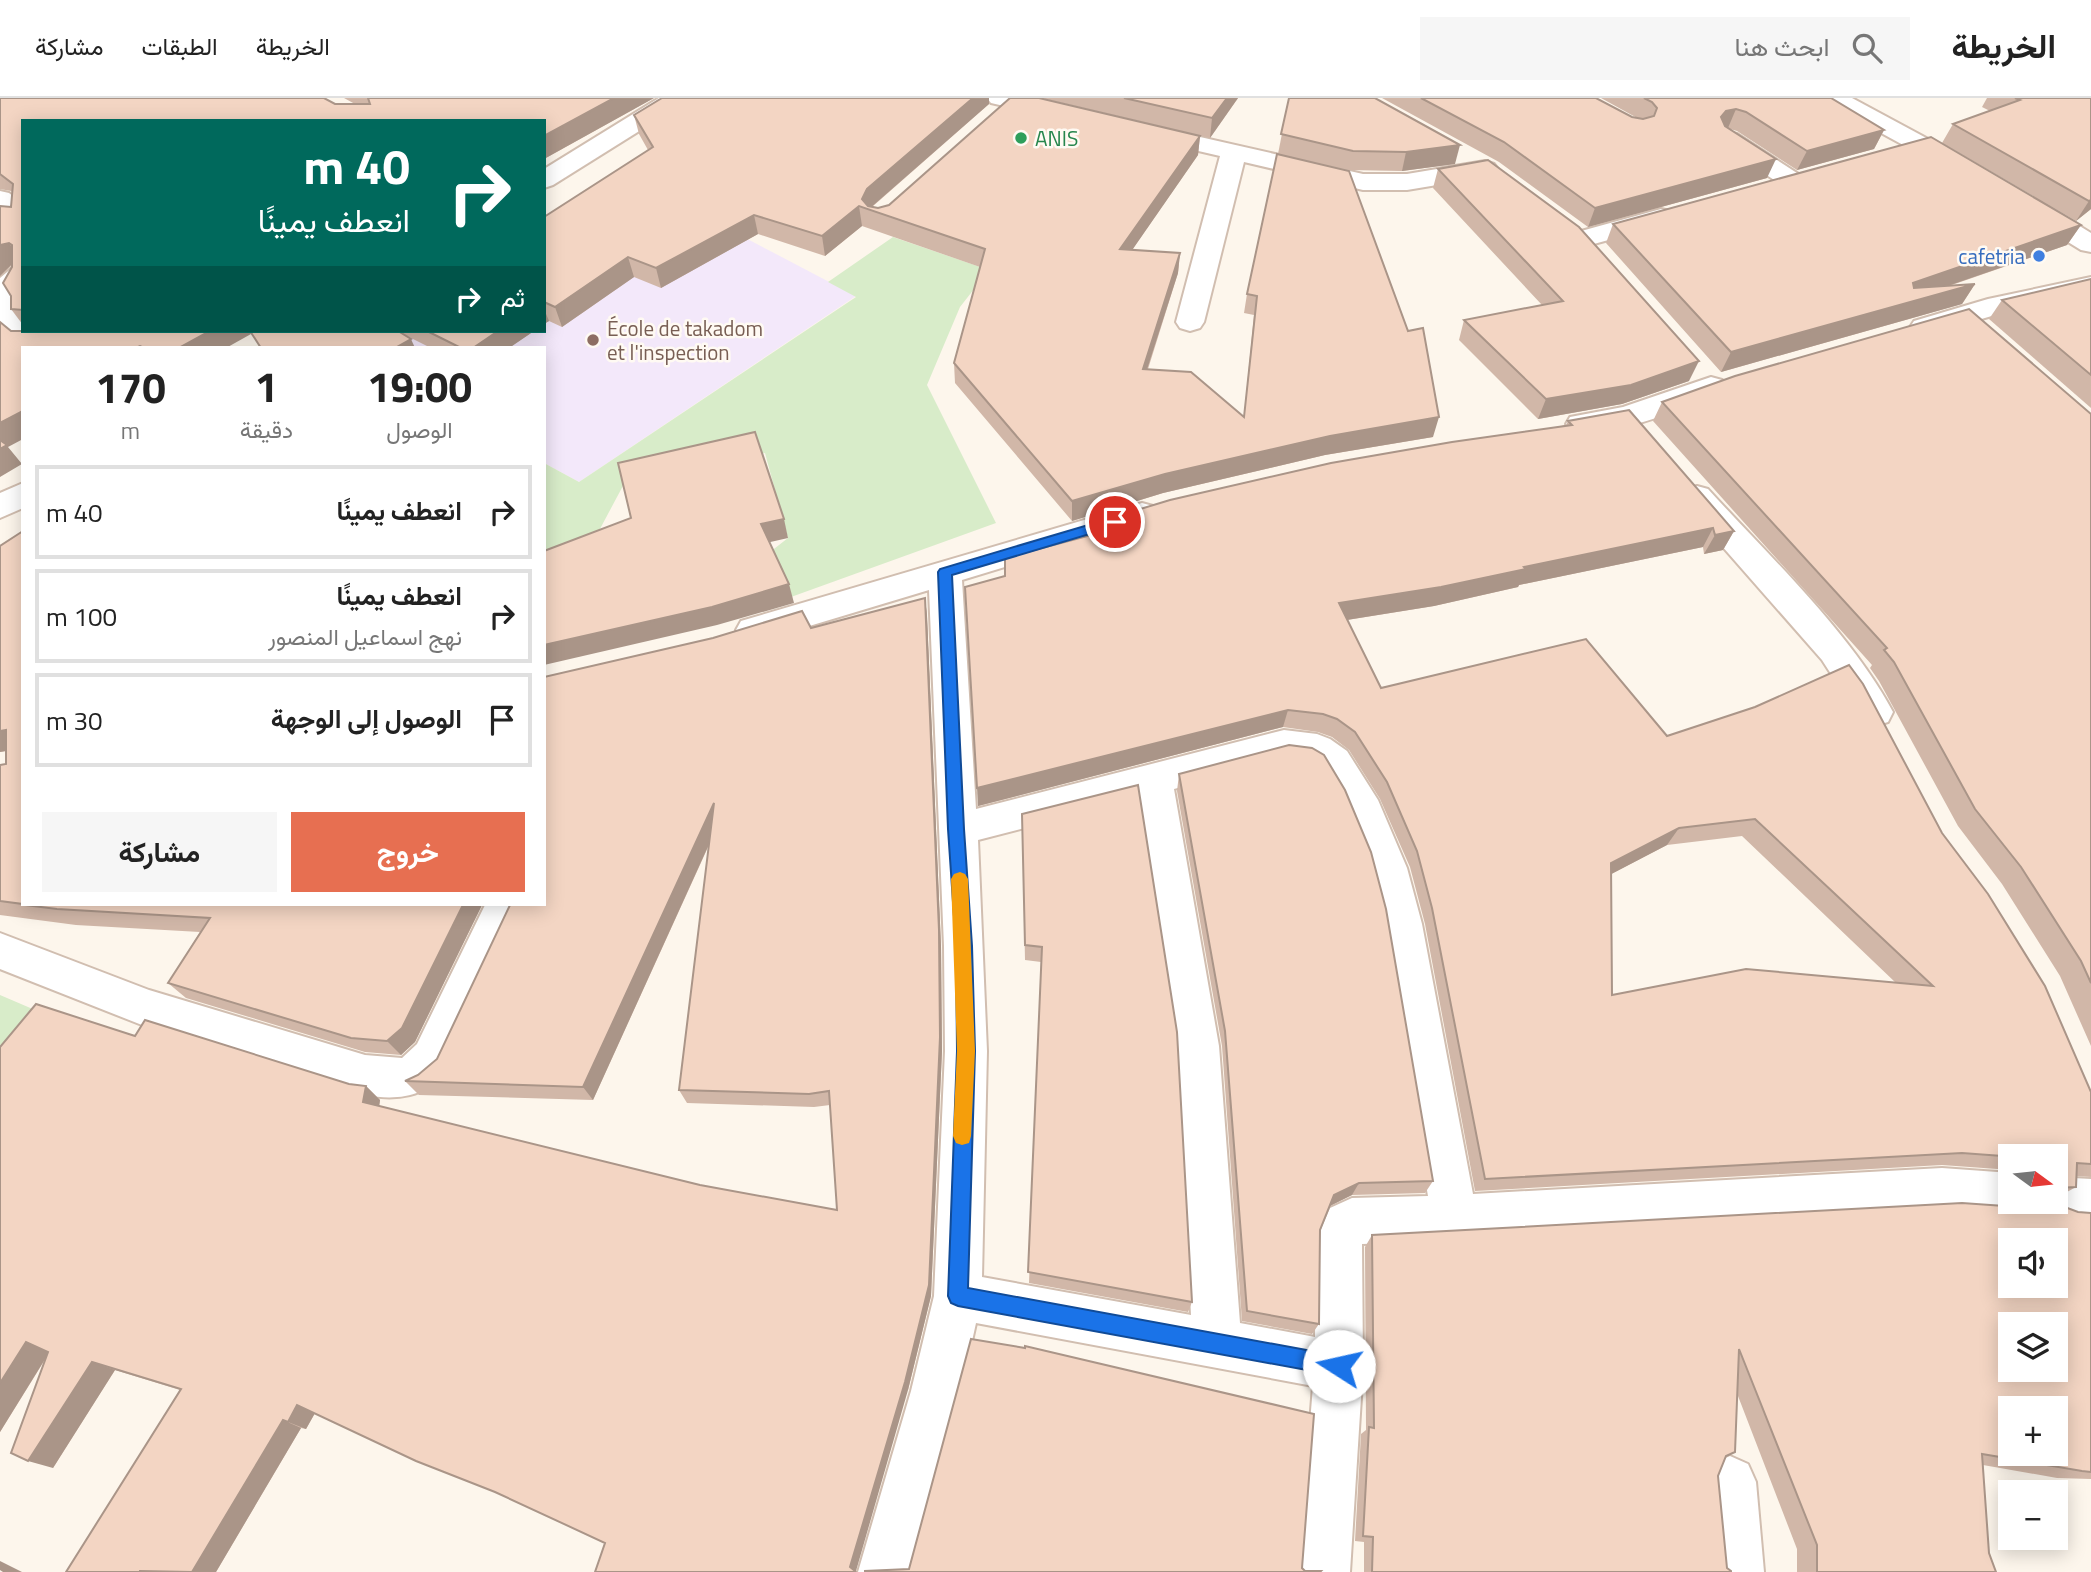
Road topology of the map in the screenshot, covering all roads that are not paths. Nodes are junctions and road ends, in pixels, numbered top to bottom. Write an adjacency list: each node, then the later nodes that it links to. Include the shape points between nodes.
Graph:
1 (676, 98): 12 (street)
2 (1833, 98): 7 (street)
3 (1000, 106): 4 (street)
4 (1076, 116)
5 (1129, 128): 9 (street)
6 (1727, 138): 13 (street)
7 (1923, 146): 10 (street); 14 (street)
8 (1454, 150): 9 (street, via 1498,176 1363,183)
9 (1234, 152): 24 (street)
10 (1884, 156)
11 (1817, 173): 13 (street)
12 (546, 179)
13 (1791, 180): 15 (street)
14 (1986, 181)
15 (1765, 187)
16 (2010, 195): 21 (street)
17 (0, 199): 19 (street)
18 (1687, 209): 20 (street, via 1591,248)
19 (21, 216)
20 (1560, 222)
21 (2091, 244)
22 (21, 274): 25 (street, via 0,303)
23 (2091, 285): 27 (street, via 1988,308 1973,324)
24 (1190, 322)
25 (21, 332)
26 (23, 333): 28 (street)
27 (1893, 336)
28 (42, 346)
29 (1716, 378): 30 (street)
30 (1628, 416): 31 (street); 32 (street)
31 (1548, 431)
32 (1654, 446)
33 (1679, 475): 39 (street, via 1834,651 1864,692)
34 (21, 495): 35 (street)
35 (0, 507)
36 (1164, 507): 37 (street)
37 (945, 572): 38 (street); 41 (street)
38 (730, 637)
39 (1892, 745)
40 (1154, 779): 41 (street); 47 (street, via 1284,745 1324,752 1340,769 1359,800 1387,868 1402,925); 49 (street, via 1198,1046)
41 (956, 829): 48 (street, via 966,1051)
42 (505, 906): 43 (street, via 432,1058 422,1070 400,1079 365,1075 147,1008)
43 (0, 951)
44 (1998, 1194): 47 (street, via 1942,1189)
45 (2068, 1200): 46 (street)
46 (2091, 1202)
47 (1455, 1218): 50 (street, via 1346,1224 1339,1241)
48 (958, 1296): 49 (street); 52 (street)
49 (1217, 1344): 50 (street)
50 (1339, 1366): 53 (street)
51 (1730, 1482): 54 (street)
52 (884, 1572)
53 (1324, 1572)
54 (1738, 1572)

